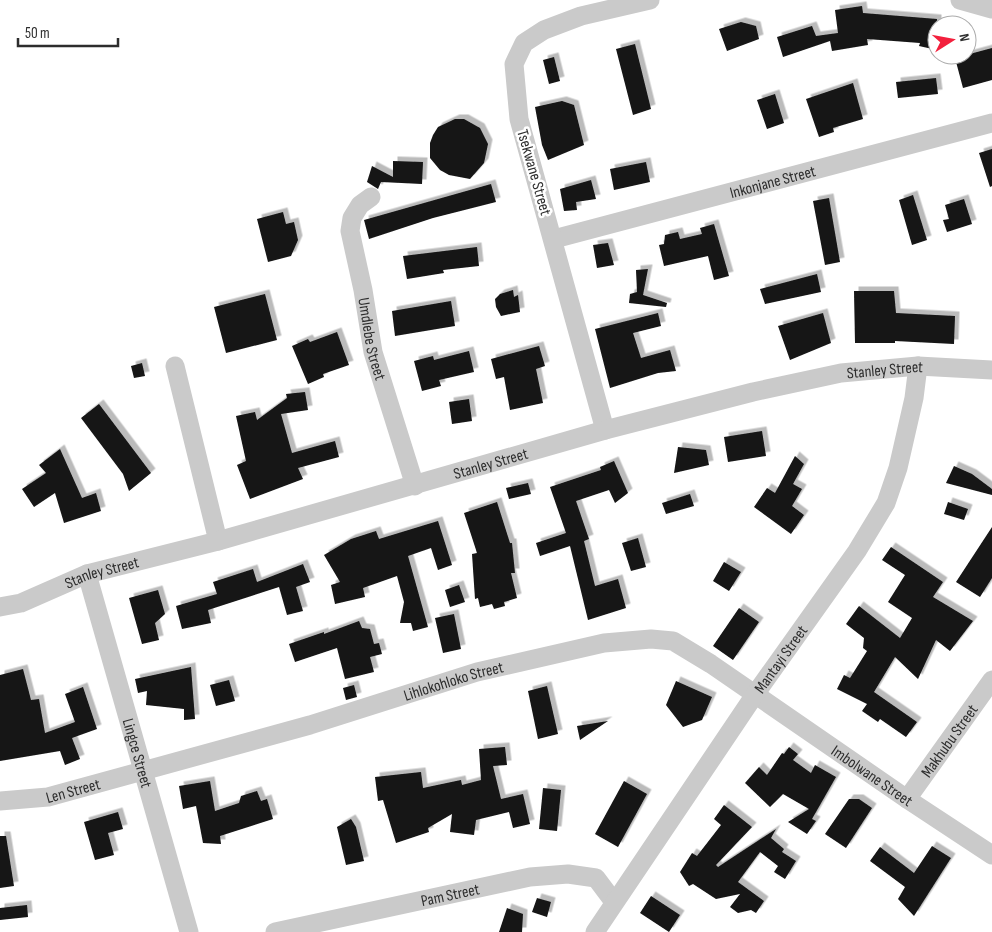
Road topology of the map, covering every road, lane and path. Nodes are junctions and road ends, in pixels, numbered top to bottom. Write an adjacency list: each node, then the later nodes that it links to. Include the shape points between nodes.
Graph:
1 (650, 0): 6 (street, Tsekwane Street, via 581,16 544,30 524,43 514,64 519,119)
2 (960, 0): 3 (street)
3 (992, 9)
4 (992, 123): 6 (street, Inkonjane Street)
5 (371, 197): 11 (street, Umdlebe Street, via 360,205 352,218 350,231 374,352)
6 (554, 239): 10 (street, Tsekwane Street)
7 (175, 366): 12 (street)
8 (918, 366): 9 (street, Stanley Street); 10 (street, Stanley Street, via 841,373); 16 (street, Mantayi Street, via 898,468 886,503 857,551)
9 (992, 370)
10 (605, 430): 11 (street, Stanley Street)
11 (415, 486): 12 (street, Stanley Street)
12 (218, 541): 13 (street, Stanley Street)
13 (86, 574): 14 (street, Stanley Street, via 21,603); 17 (street, Lingce Street)
14 (0, 606)
15 (992, 680): 18 (street, Makhubu Street)
16 (756, 693): 17 (street, Lihlokohloko Street, via 673,641 651,639 604,643 477,672 310,725); 18 (street, Imbolwane Street); 21 (street, Mantayi Street)
17 (144, 770): 19 (street, Len Street, via 48,797); 22 (street, Lingce Street)
18 (907, 800): 20 (street, Imbolwane Street)
19 (0, 801)
20 (992, 855)
21 (614, 902): 23 (street, Pam Street, via 596,878 568,874 530,877); 24 (street, Mantayi Street)
22 (189, 932)
23 (275, 932)
24 (595, 932)

